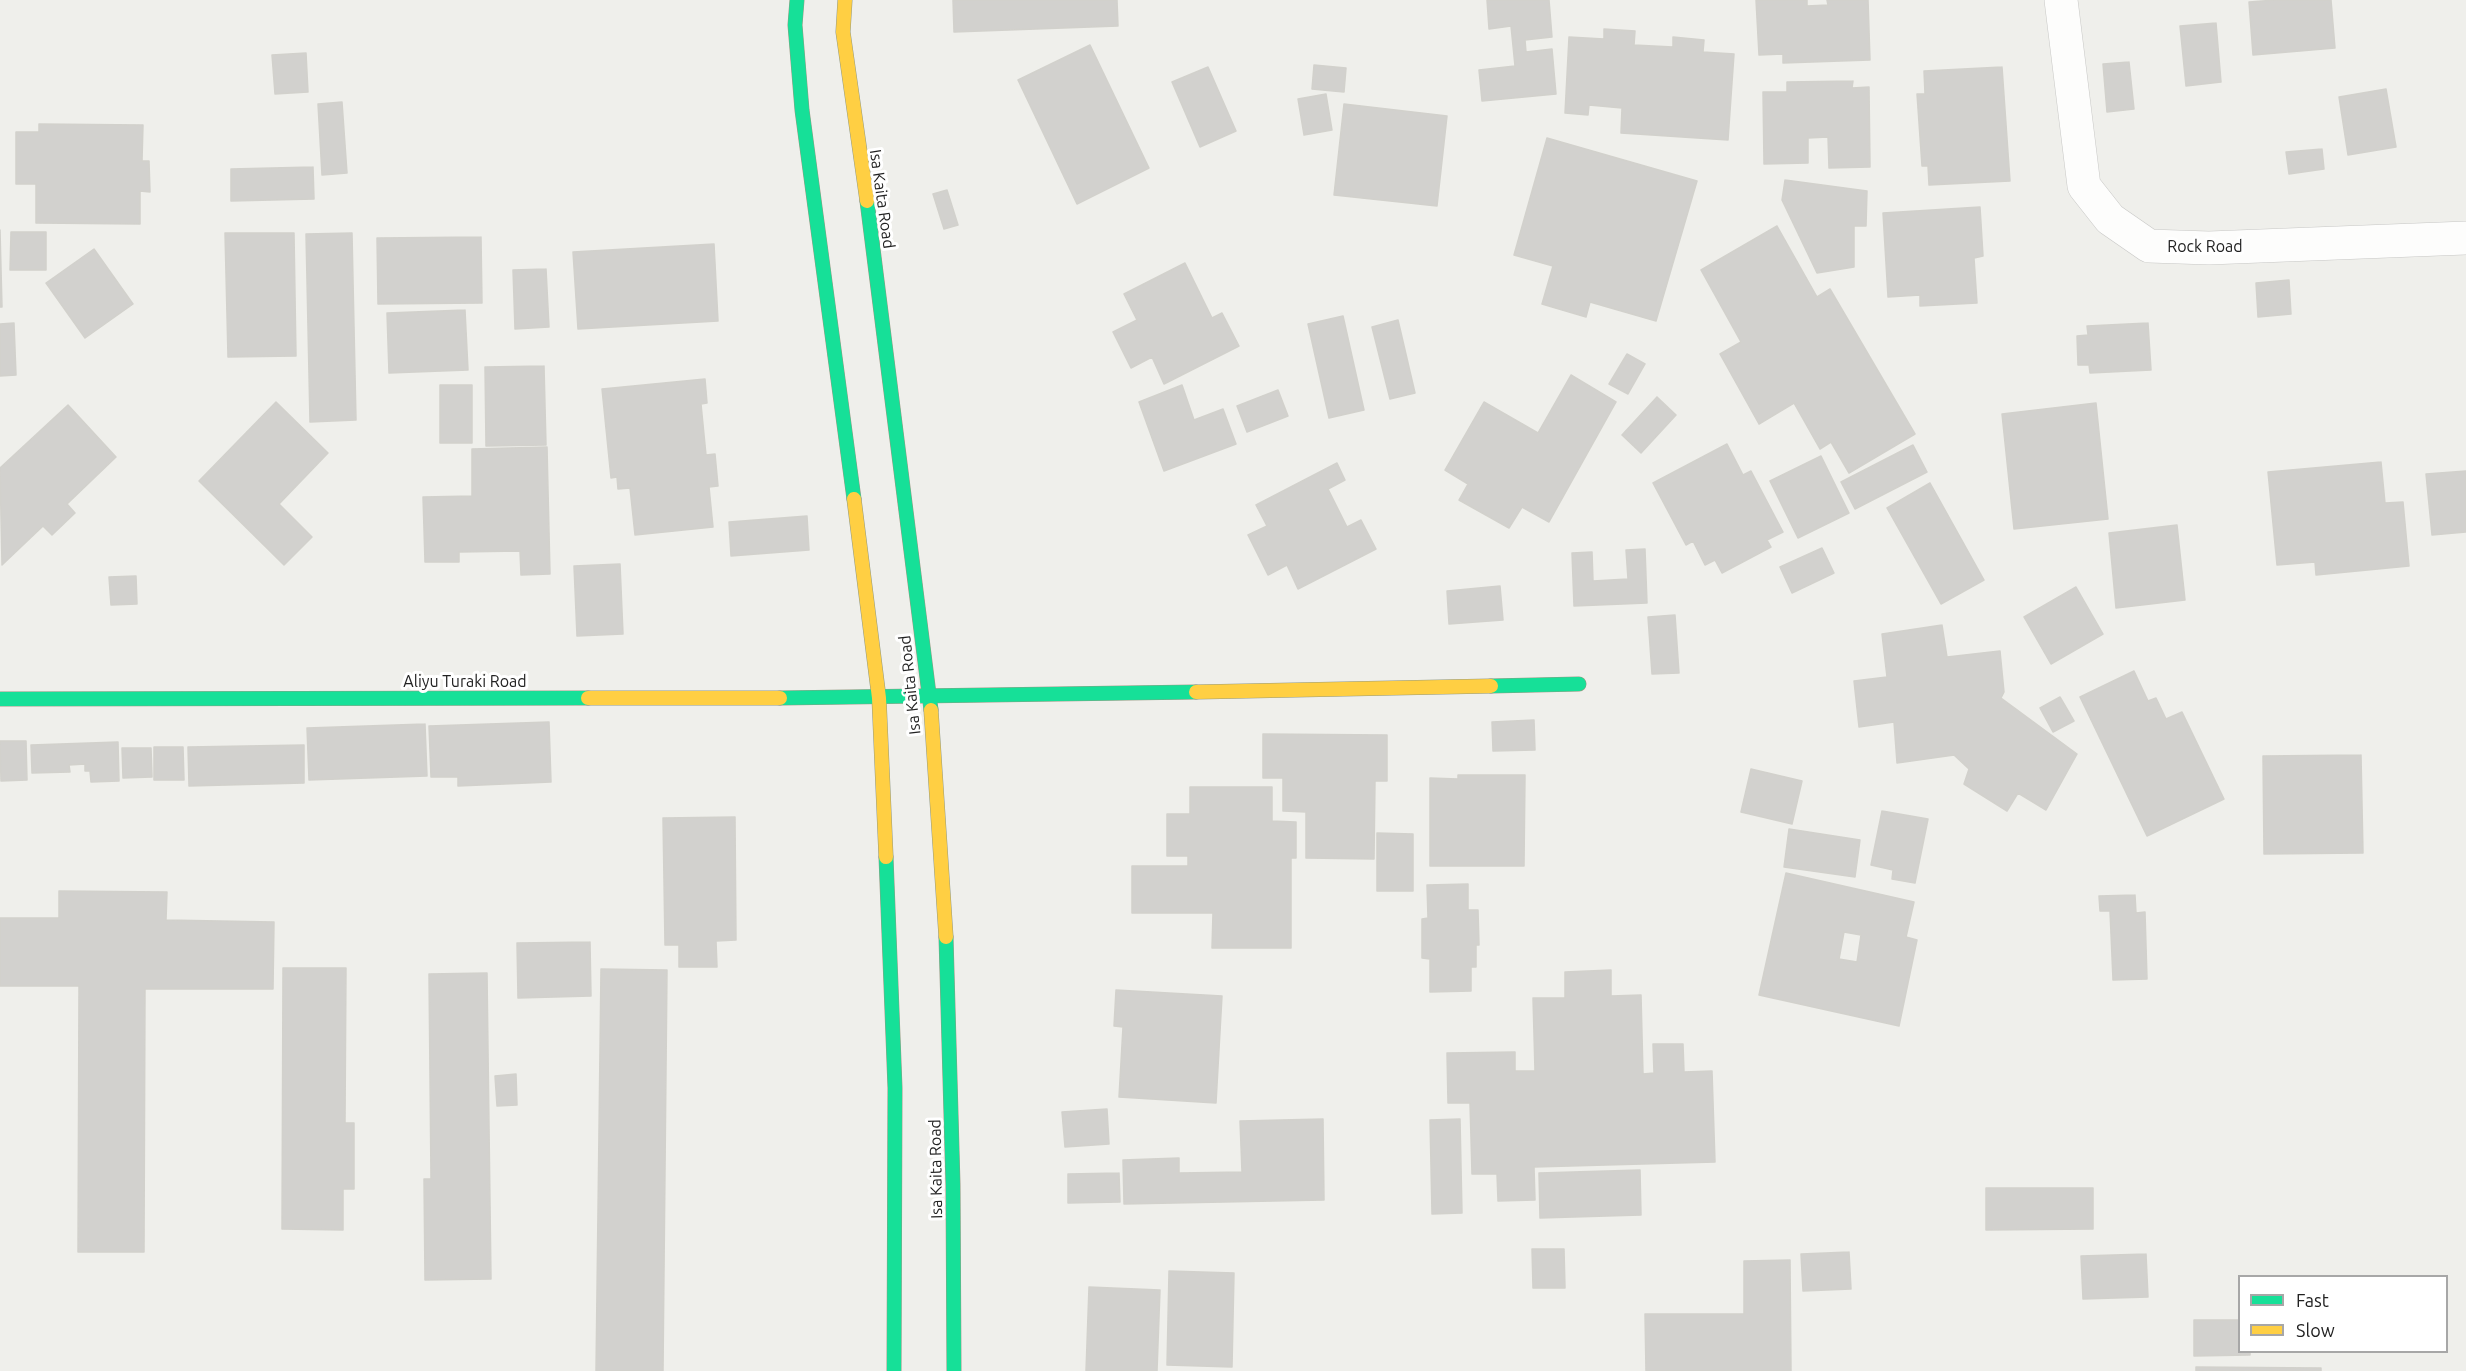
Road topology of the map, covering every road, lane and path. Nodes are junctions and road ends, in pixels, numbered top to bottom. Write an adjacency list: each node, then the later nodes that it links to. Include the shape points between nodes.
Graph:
1 (797, 0): 6 (main road, Isa Kaita Road, via 795,25 802,110)
2 (845, 0): 7 (main road, Isa Kaita Road, via 843,32)
3 (2061, 0): 4 (street, Rock Road, via 2084,186 2110,219 2149,246 2209,248)
4 (2466, 238)
5 (1580, 684): 7 (main road, Aliyu Turaki Road)
6 (879, 698): 7 (main road, Aliyu Turaki Road); 8 (main road, Aliyu Turaki Road); 9 (main road, Isa Kaita Road, via 895,1088)
7 (930, 698): 10 (main road, Isa Kaita Road, via 947,958)
8 (0, 699)
9 (894, 1371)
10 (954, 1371)

